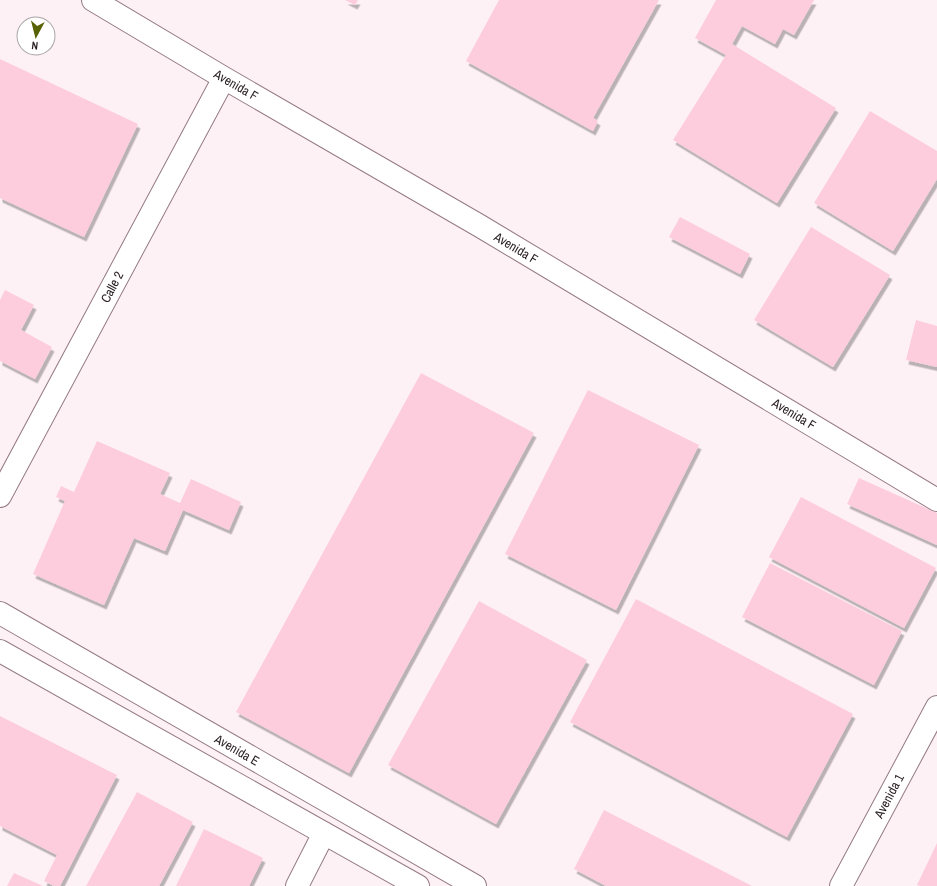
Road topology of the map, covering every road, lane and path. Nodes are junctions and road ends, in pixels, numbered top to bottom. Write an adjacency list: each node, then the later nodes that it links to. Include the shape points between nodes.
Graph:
1 (93, 0): 2 (street, Avenida F)
2 (224, 78): 3 (street, Calle 2); 4 (street, Avenida F, via 480,226)
3 (0, 496)
4 (937, 500)
5 (0, 613): 11 (street, Avenida E)
6 (0, 651): 8 (street)
7 (937, 707): 12 (street, Avenida 1)
8 (324, 833): 9 (street); 10 (street)
9 (297, 886)
10 (418, 886)
11 (475, 886)
12 (841, 886)

